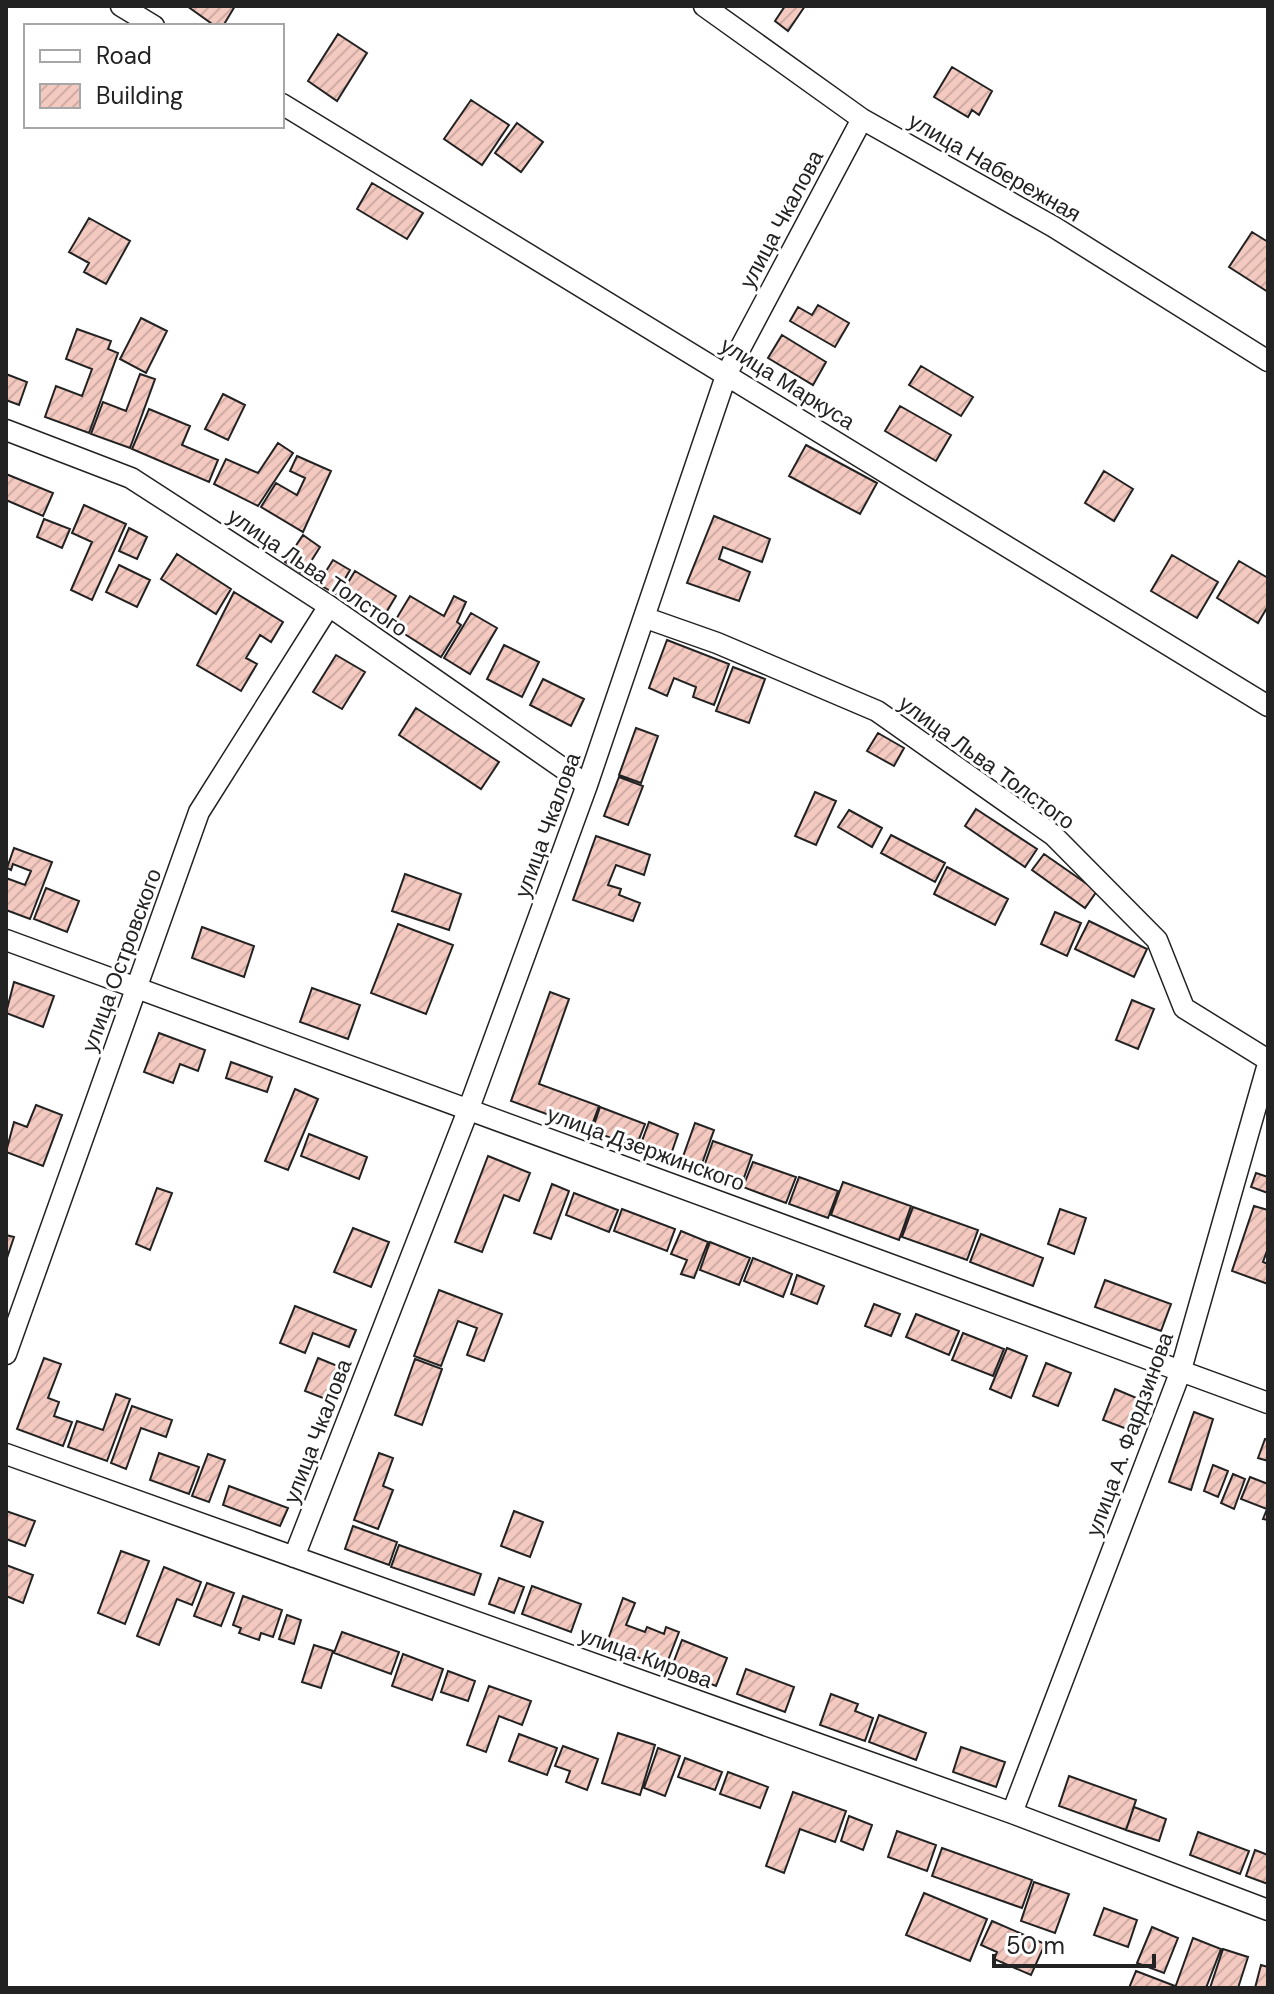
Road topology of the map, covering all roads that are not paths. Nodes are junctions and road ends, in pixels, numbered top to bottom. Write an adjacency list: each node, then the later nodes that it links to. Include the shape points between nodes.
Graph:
1 (121, 6): 3 (street)
2 (704, 6): 5 (street, улица Набережная)
3 (151, 24)
4 (284, 105): 7 (street, улица Маркуса)
5 (862, 119): 6 (street, улица Набережная, via 1054,227); 7 (street, улица Чкалова)
6 (1268, 361)
7 (727, 373): 10 (street, улица Чкалова); 11 (street, улица Маркуса)
8 (6, 430): 9 (street, улица Льва Толстого, via 131,478)
9 (329, 606): 12 (street, улица Льва Толстого); 14 (street, улица Островского, via 199,812)
10 (646, 618): 12 (street, улица Чкалова); 15 (street, улица Льва Толстого, via 877,711 1053,835 1157,940 1184,1008)
11 (1268, 706)
12 (587, 785): 16 (street, улица Чкалова)
13 (6, 940): 14 (street, улица Дзержинского)
14 (136, 987): 16 (street, улица Дзержинского); 17 (street, улица Островского)
15 (1268, 1062): 18 (street, улица А. Фардзинова)
16 (469, 1108): 18 (street, улица Дзержинского); 21 (street, улица Чкалова)
17 (6, 1354)
18 (1180, 1373): 19 (street, улица Дзержинского); 22 (street, улица А. Фардзинова)
19 (1268, 1403)
20 (6, 1454): 21 (street, улица Кирова)
21 (294, 1557): 22 (street, улица Кирова)
22 (1012, 1813): 23 (street, улица Кирова)
23 (1268, 1910)

